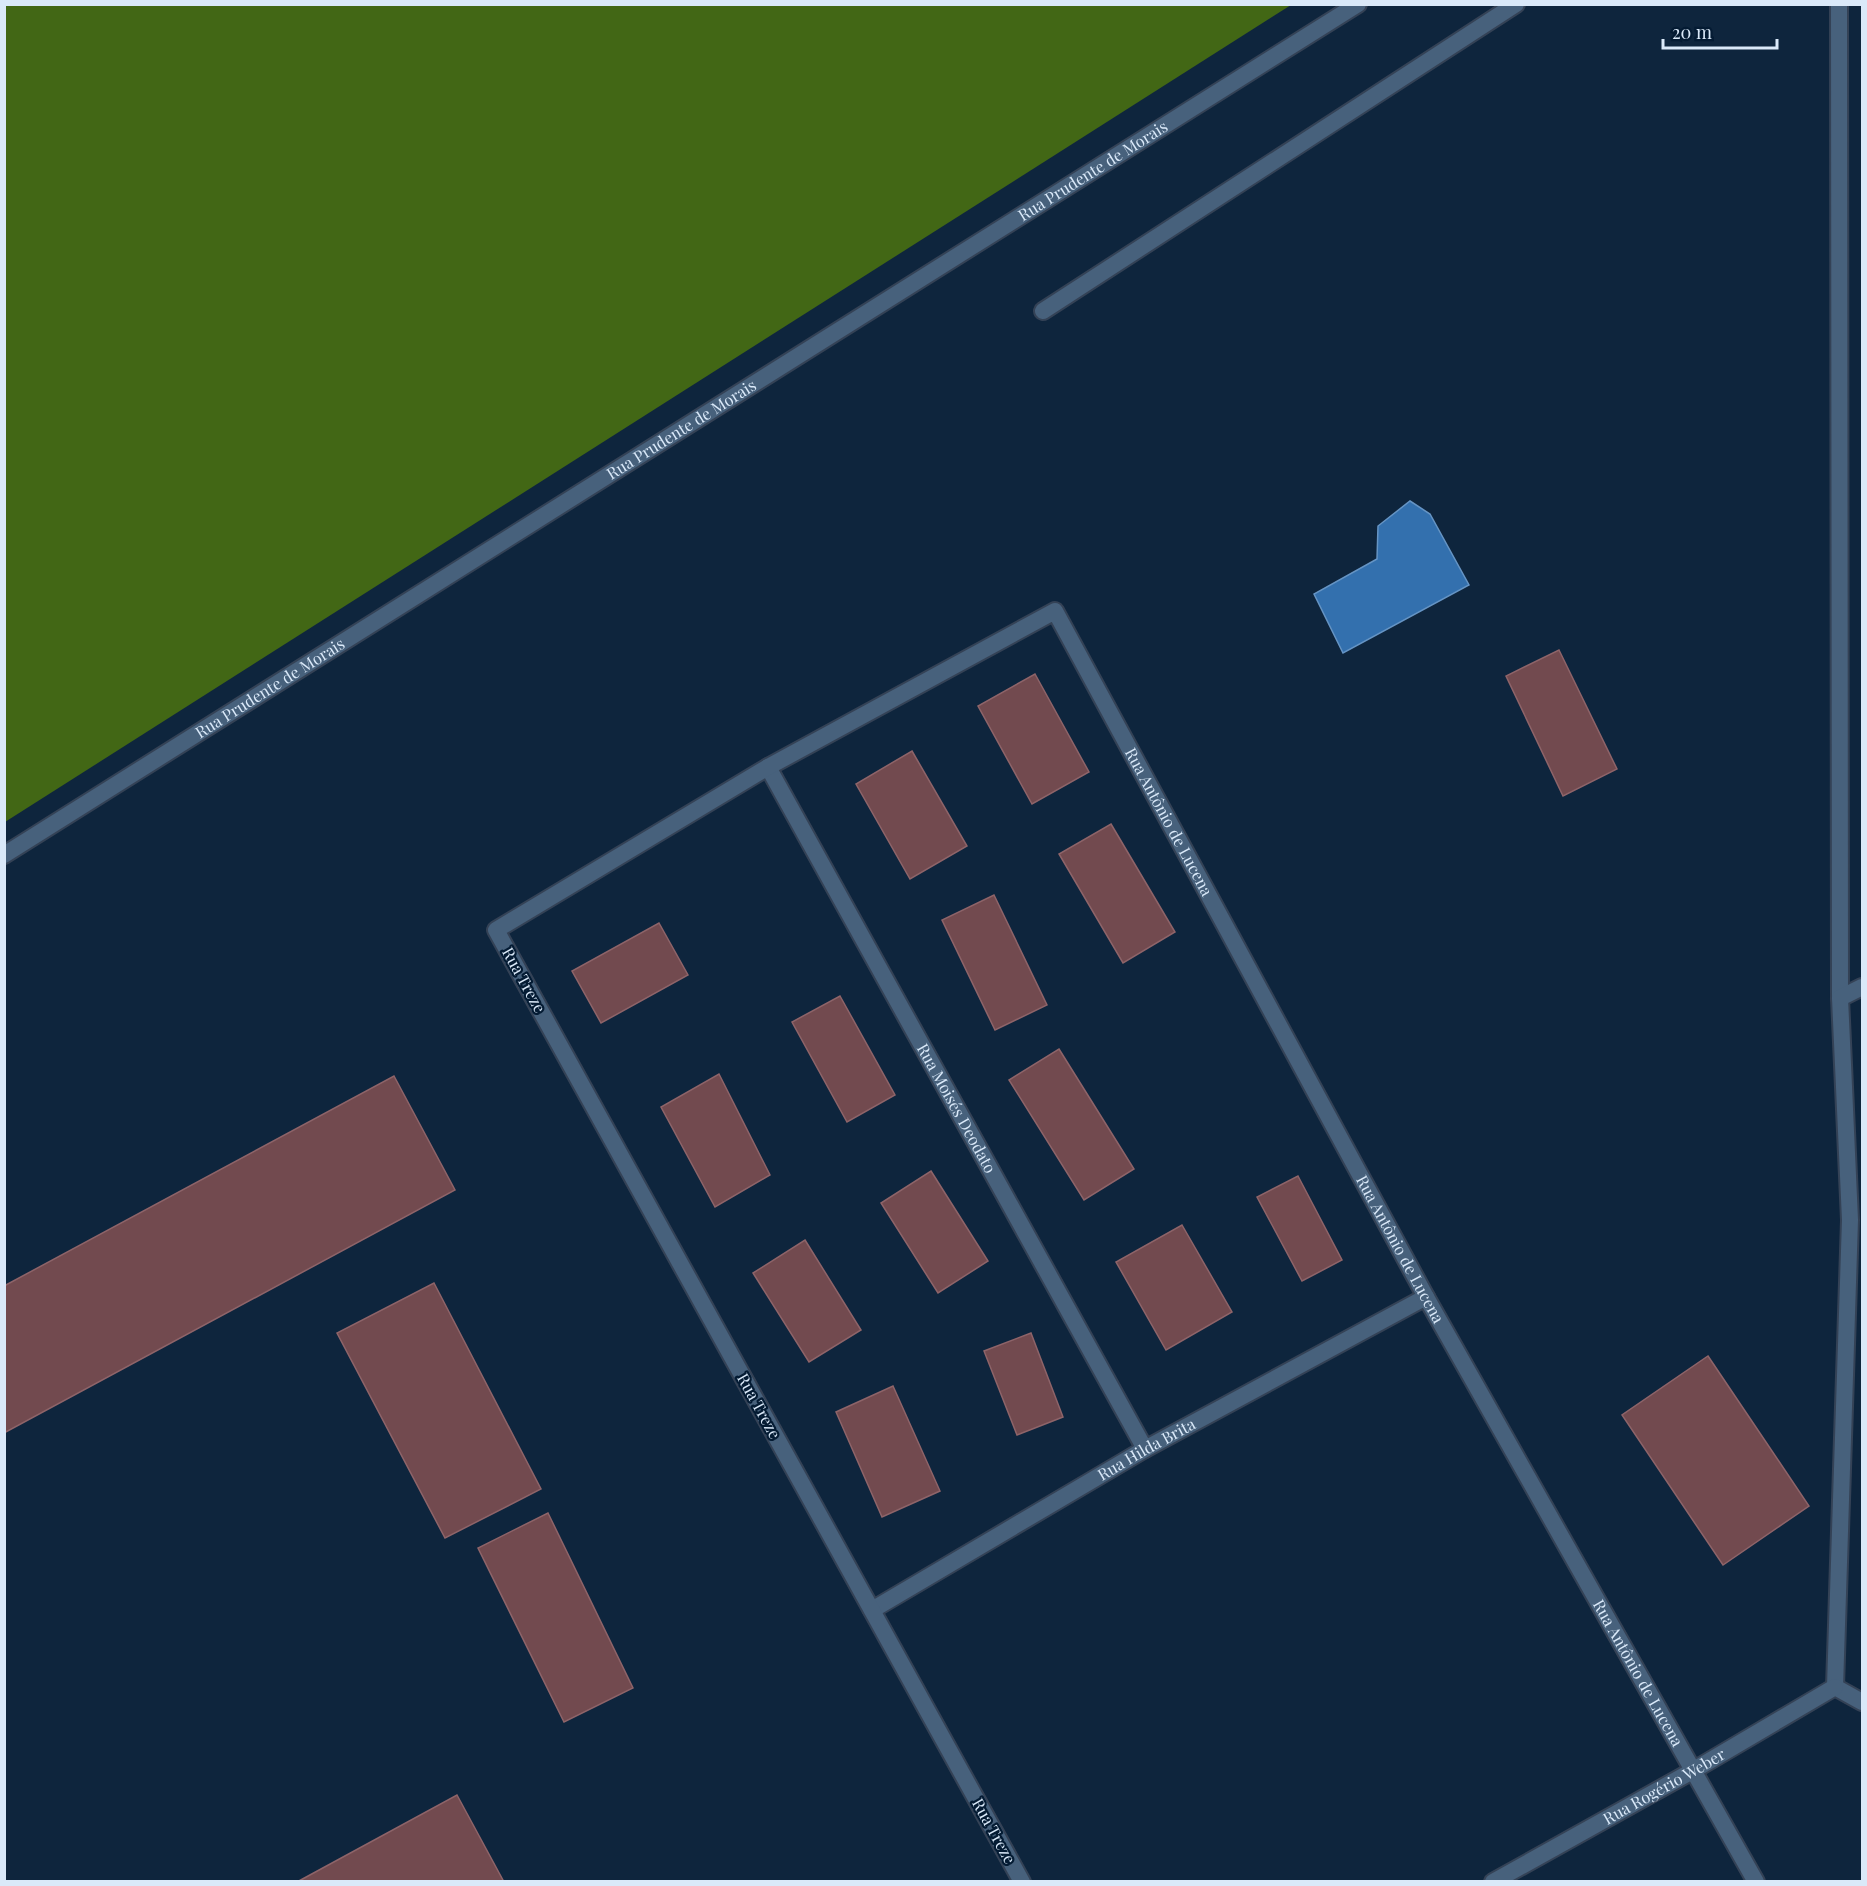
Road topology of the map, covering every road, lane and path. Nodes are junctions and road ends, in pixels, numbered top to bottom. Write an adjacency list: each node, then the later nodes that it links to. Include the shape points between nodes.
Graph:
1 (1358, 4): 6 (street, Rua Prudente de Morais)
2 (1516, 4): 4 (street)
3 (1839, 4): 8 (street)
4 (1043, 311)
5 (768, 767): 11 (street, Rua Antônio de Lucena, via 1055,611); 12 (street, Rua Moisés Deodato); 13 (street, Rua Treze, via 496,930)
6 (4, 855)
7 (1863, 987): 8 (street)
8 (1840, 998): 9 (street)
9 (1850, 1220): 10 (street); 14 (street)
10 (1863, 1243)
11 (1426, 1296): 12 (street, Rua Hilda Brita); 16 (street, Rua Antônio de Lucena)
12 (1145, 1449): 13 (street, Rua Hilda Brita)
13 (872, 1610): 17 (street, Rua Treze)
14 (1835, 1687): 15 (street); 16 (street, Rua Rogério Weber)
15 (1863, 1702)
16 (1694, 1770): 18 (street, Rua Rogério Weber); 19 (street, Rua Antônio de Lucena)
17 (1022, 1881)
18 (1493, 1881)
19 (1756, 1881)

